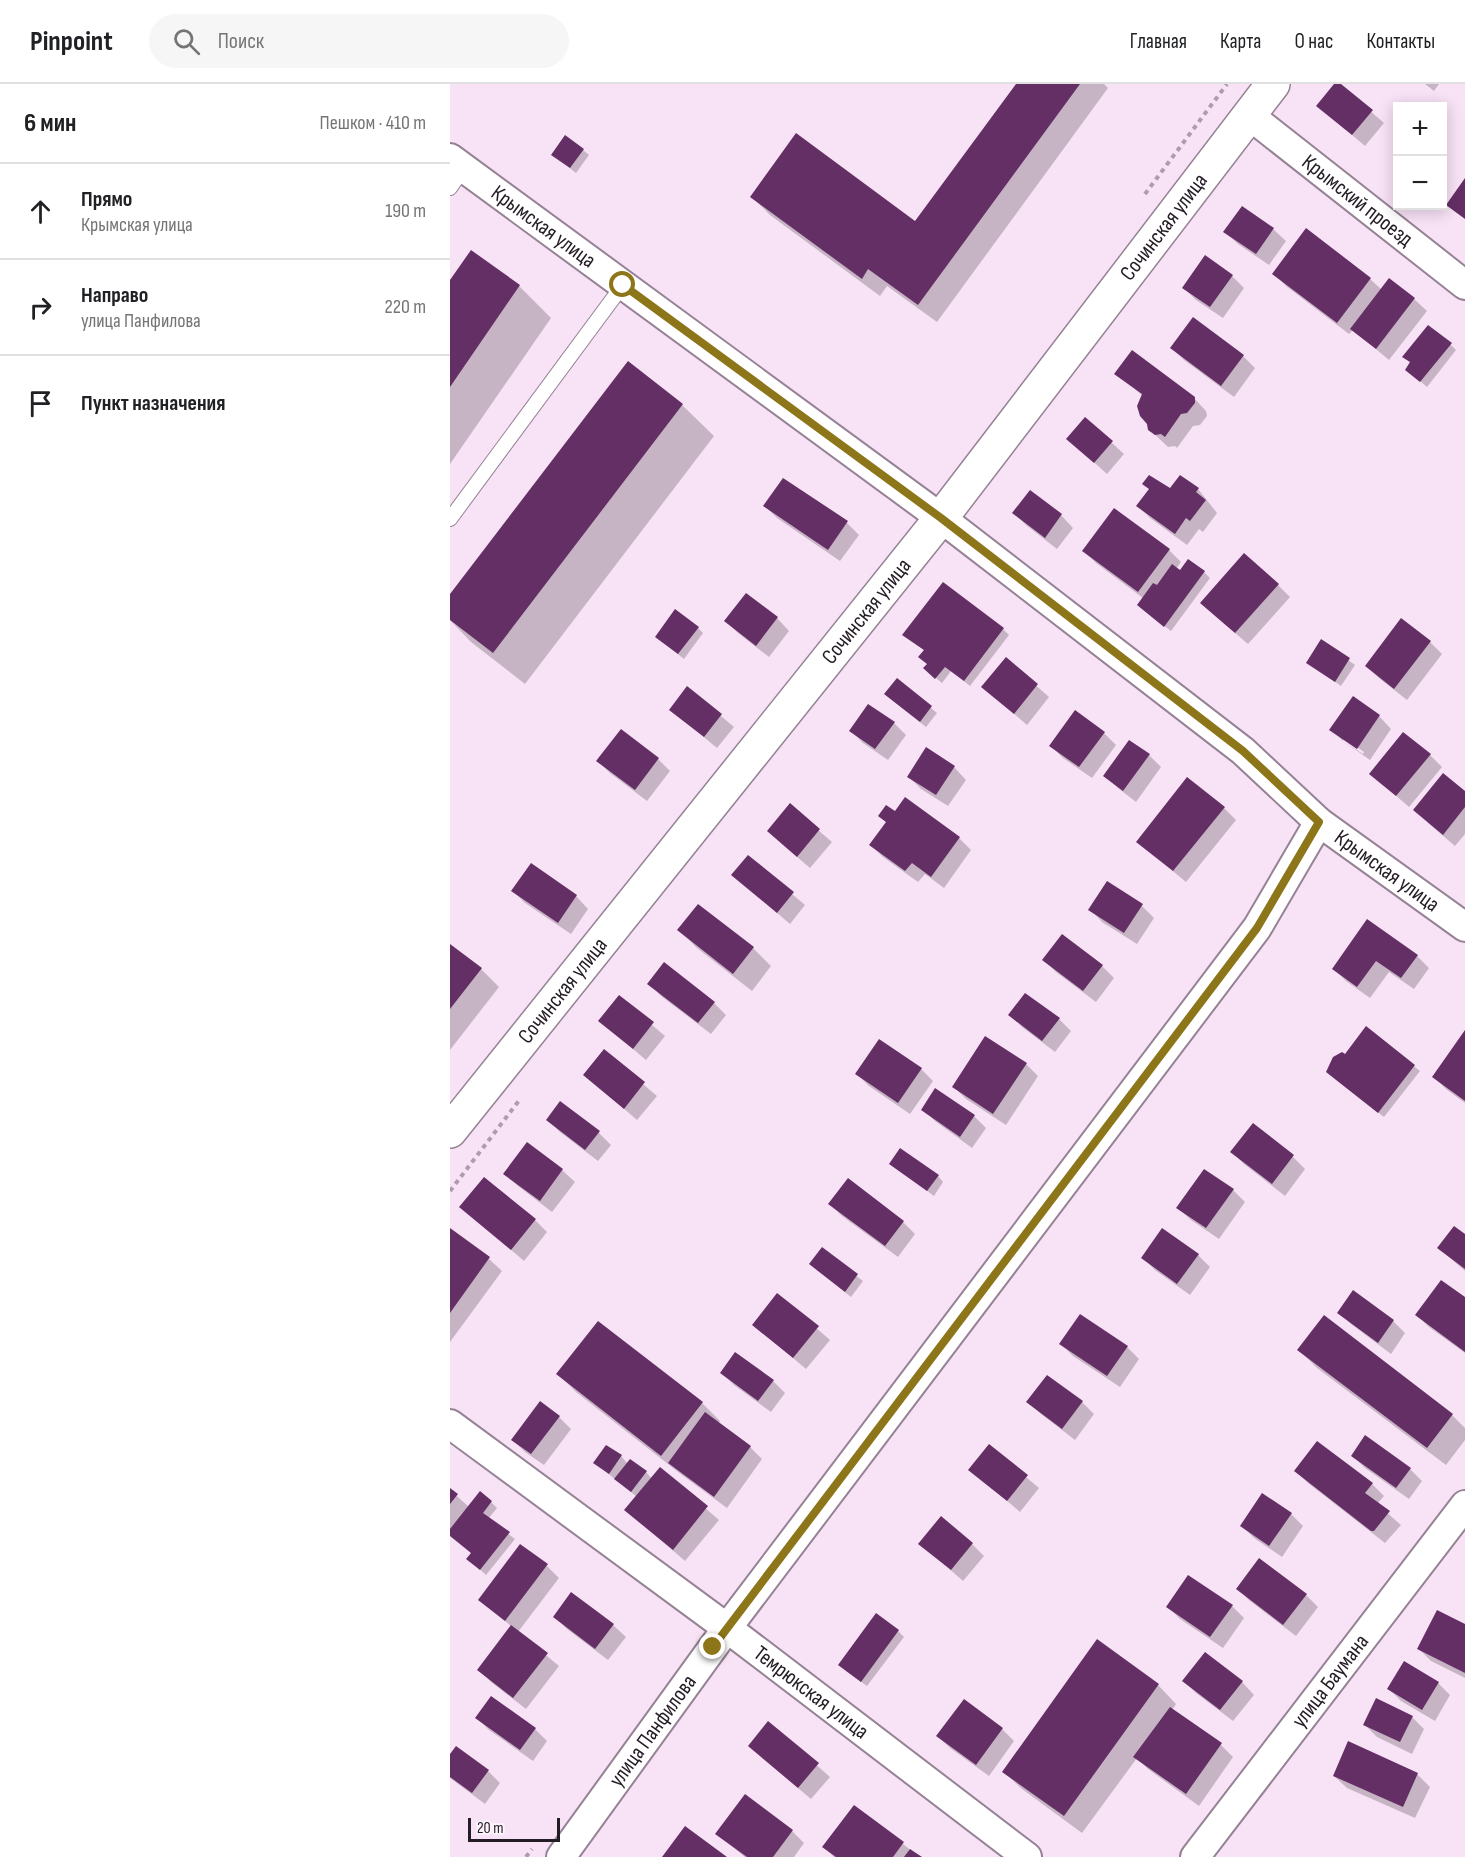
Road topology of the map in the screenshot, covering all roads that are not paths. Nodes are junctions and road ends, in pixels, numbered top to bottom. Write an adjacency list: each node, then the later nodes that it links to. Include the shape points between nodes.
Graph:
1 (1273, 84): 2 (street, Сочинская улица)
2 (1249, 116): 5 (street, Крымский проезд); 6 (street, Сочинская улица)
3 (455, 171): 4 (street, Крымская улица)
4 (623, 285): 6 (street, Крымская улица); 7 (lane)
5 (1465, 285)
6 (941, 518): 8 (street, Крымская улица, via 1243,751); 10 (street, Сочинская улица)
7 (450, 519)
8 (1319, 822): 9 (street, Крымская улица); 13 (street, улица Панфилова, via 1257,928)
9 (1465, 927)
10 (450, 1131)
11 (450, 1424): 13 (street, Темрюкская улица)
12 (1465, 1505): 16 (street, улица Баумана)
13 (727, 1628): 14 (street, улица Панфилова); 15 (street, Темрюкская улица)
14 (561, 1857)
15 (1027, 1857)
16 (1195, 1857)

